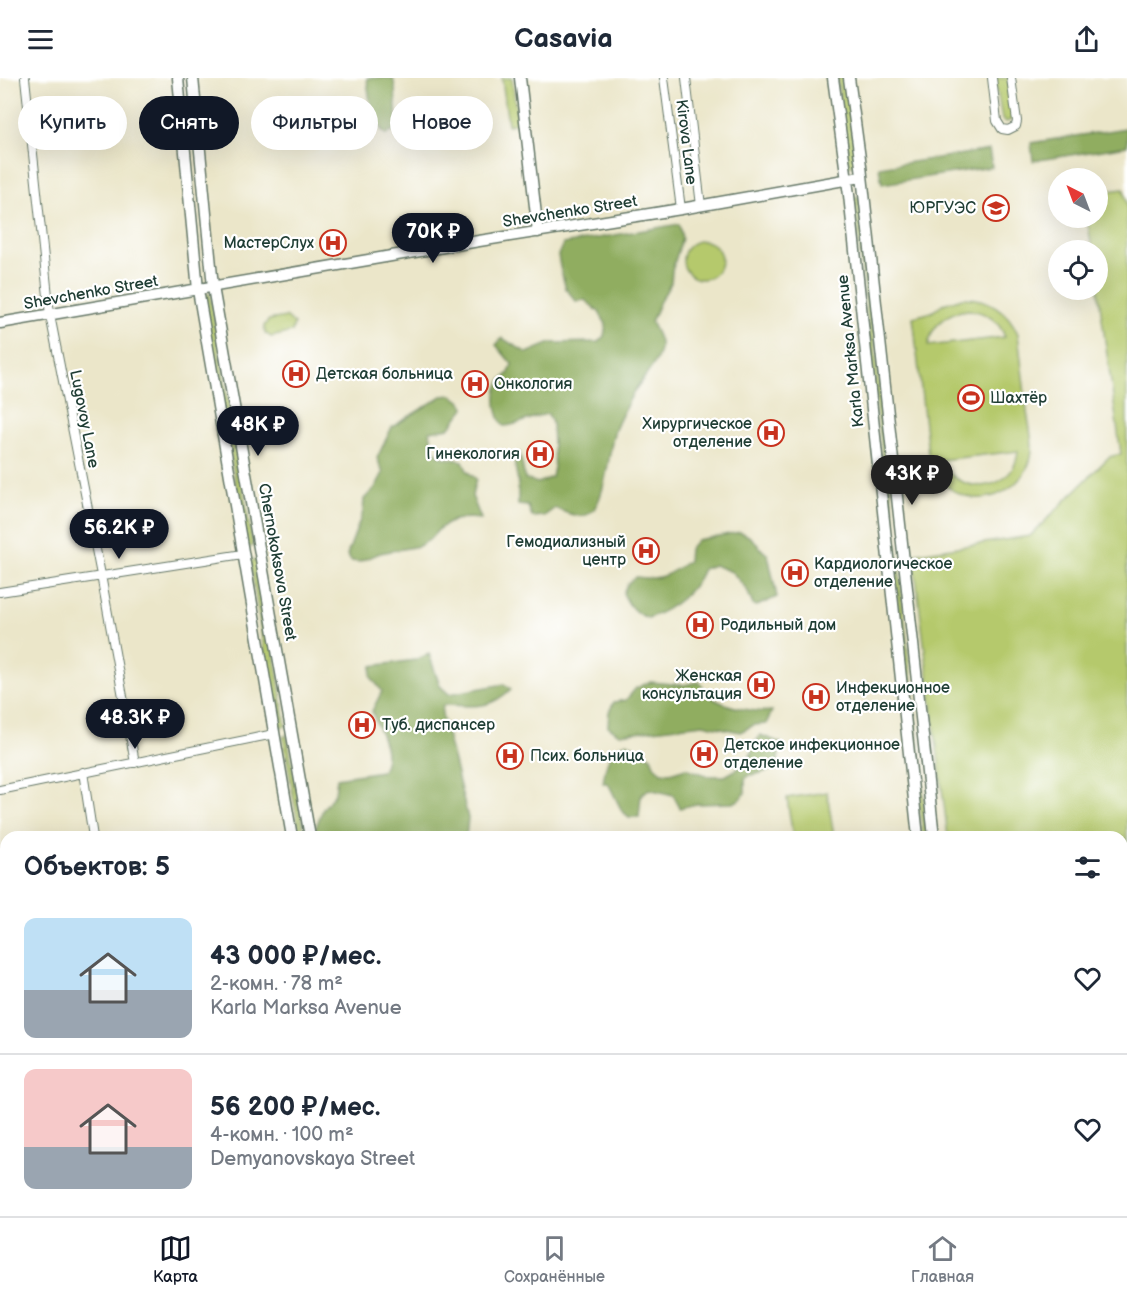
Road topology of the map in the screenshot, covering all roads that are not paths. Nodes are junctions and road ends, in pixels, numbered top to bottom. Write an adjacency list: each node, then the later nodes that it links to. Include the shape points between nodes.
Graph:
1 (25, 78): 18 (street, Lugovoy Lane)
2 (178, 78): 17 (street, Chernokoksova Street)
3 (193, 78): 16 (street, Chernokoksova Street)
4 (520, 78): 15 (street)
5 (664, 78): 14 (street, Kirova Lane)
6 (686, 78): 13 (street, Kirova Lane)
7 (832, 78): 12 (street, Karla Marksa Avenue)
8 (849, 78): 11 (street, Karla Marksa Avenue)
9 (992, 78): 10 (street, via 997,121 1002,129 1008,130 1017,121)
10 (1011, 78)
11 (861, 177): 12 (street, Shevchenko Street); 31 (street, Karla Marksa Avenue)
12 (847, 180): 13 (street, Shevchenko Street); 30 (street, Karla Marksa Avenue)
13 (701, 206): 14 (street, Shevchenko Street)
14 (681, 209): 15 (street, Shevchenko Street)
15 (538, 232): 16 (street, Shevchenko Street)
16 (213, 287): 17 (street, Shevchenko Street); 29 (street, Chernokoksova Street)
17 (198, 290): 18 (street, Shevchenko Street); 20 (street, Chernokoksova Street)
18 (50, 315): 19 (street, Shevchenko Street); 21 (street, Lugovoy Lane)
19 (0, 323)
20 (243, 554): 21 (street); 23 (street, Chernokoksova Street)
21 (101, 575): 22 (street); 24 (street, Lugovoy Lane)
22 (0, 592)
23 (274, 734): 24 (street); 28 (street, Chernokoksova Street)
24 (135, 763): 25 (street)
25 (83, 772): 26 (street); 27 (street)
26 (0, 790)
27 (92, 831)
28 (291, 831)
29 (309, 831)
30 (917, 831)
31 (933, 831)

